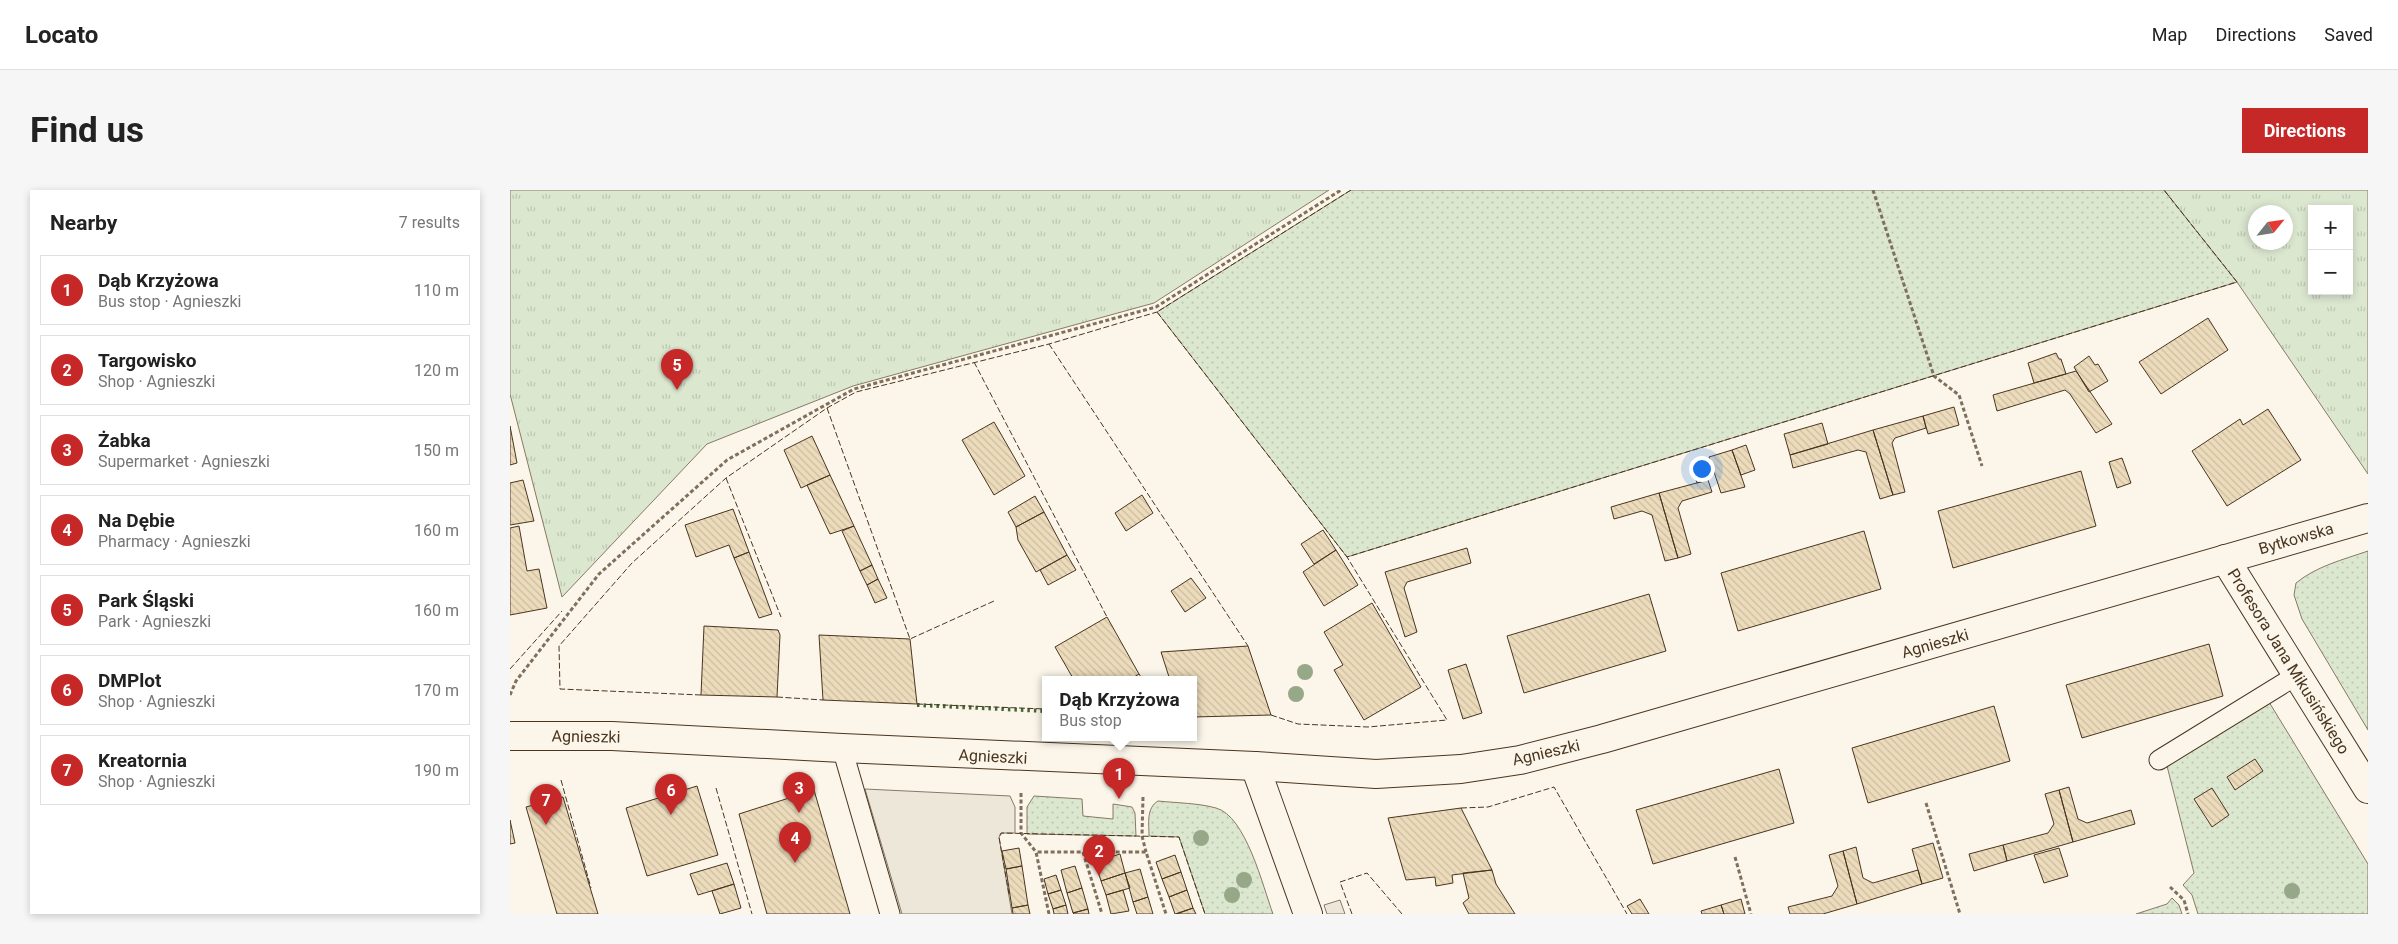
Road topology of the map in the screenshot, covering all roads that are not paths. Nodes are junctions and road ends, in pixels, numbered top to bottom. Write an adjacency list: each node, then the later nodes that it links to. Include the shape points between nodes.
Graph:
1 (2368, 518): 2 (street, Bytkowska)
2 (2225, 559): 3 (street, Profesora Jana Mikusińskiego); 7 (street, Agnieszki, via 1520,760 1461,769 1376,774)
3 (2297, 675): 6 (lane); 8 (street, Profesora Jana Mikusińskiego)
4 (510, 736): 5 (street, Agnieszki, via 612,736)
5 (842, 748): 7 (street, Agnieszki); 9 (lane)
6 (2159, 760)
7 (1255, 766): 10 (street)
8 (2368, 789)
9 (890, 914)
10 (1308, 914)

